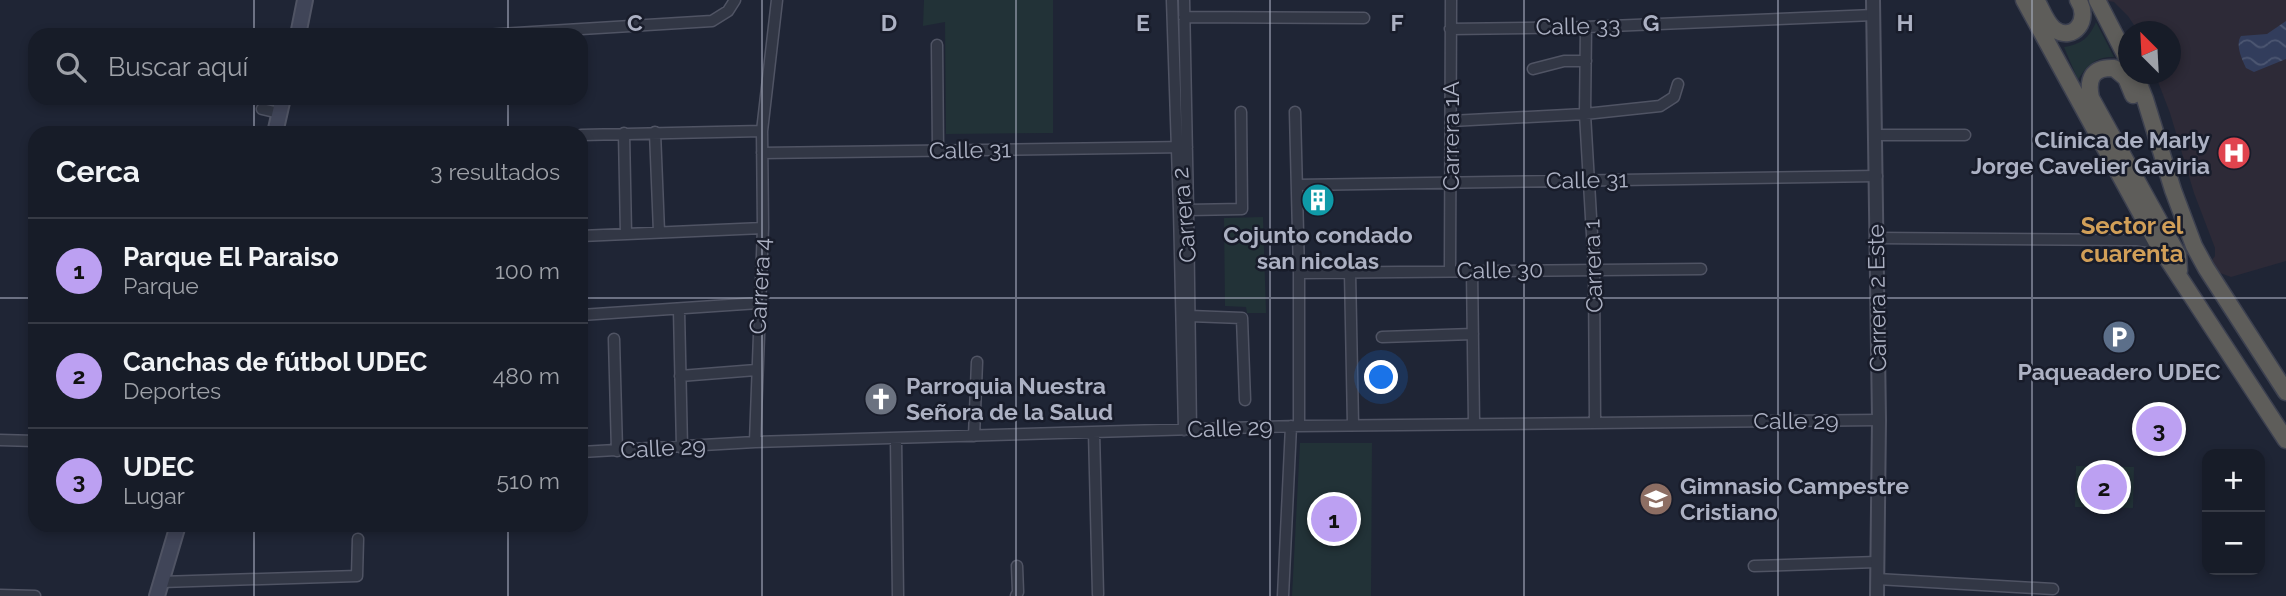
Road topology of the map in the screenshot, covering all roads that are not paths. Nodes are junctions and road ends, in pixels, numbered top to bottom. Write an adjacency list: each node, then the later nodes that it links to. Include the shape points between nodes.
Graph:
1 (305, 0): 16 (main road)
2 (735, 0): 17 (street, via 712,21)
3 (777, 0): 34 (street, Carrera 4)
4 (1172, 0): 22 (street, Carrera 2)
5 (1184, 0): 13 (street)
6 (1451, 0): 18 (street, Carrera 1A)
7 (1873, 0): 12 (street, Carrera 2 Este)
8 (2024, 0): 54 (highway)
9 (2036, 0): 10 (highway, via 2054,29 2065,32 2077,29 2083,20)
10 (2078, 0)
11 (2097, 0): 19 (highway)
12 (1874, 15): 15 (street, Calle 33); 38 (street, Carrera 2 Este)
13 (1184, 16): 14 (street); 22 (street)
14 (1364, 18)
15 (1586, 27): 18 (street, Calle 33); 21 (street, Carrera 1)
16 (299, 28)
17 (588, 29)
18 (1450, 29): 32 (street, Carrera 1A)
19 (2118, 39)
20 (937, 45): 42 (street)
21 (1586, 61): 23 (street); 31 (street, Carrera 1)
22 (1179, 62): 41 (street, Carrera 2)
23 (1533, 69)
24 (1678, 84): 31 (street, via 1674,97 1660,106)
25 (2138, 84): 40 (highway)
26 (281, 105): 30 (main road)
27 (262, 109): 30 (street)
28 (1241, 112): 48 (street, via 1242,209)
29 (1295, 112): 47 (street)
30 (279, 113): 33 (main road)
31 (1585, 114): 32 (street); 45 (street, Carrera 1)
32 (1451, 121): 46 (street, Carrera 1A)
33 (276, 126)
34 (762, 131): 36 (street); 43 (street, Carrera 4)
35 (624, 132): 36 (street); 37 (street); 51 (street)
36 (655, 132): 50 (street)
37 (588, 135)
38 (1876, 135): 39 (street); 44 (street, Carrera 2 Este)
39 (1965, 135)
40 (2156, 136): 61 (highway, via 2143,121 2122,72 2106,67 2097,71 2088,86 2091,98 2178,255); 72 (highway, via 2200,257)
41 (1183, 148): 42 (street, Calle 31); 48 (street, Carrera 2)
42 (938, 150): 43 (street, Calle 31)
43 (762, 153): 49 (street, Carrera 4)
44 (1877, 176): 45 (street, Calle 31); 53 (street, Carrera 2 Este)
45 (1590, 179): 46 (street, Calle 31); 55 (street, Carrera 1)
46 (1451, 182): 47 (street, Calle 31); 57 (street, Carrera 1A)
47 (1297, 185): 60 (street)
48 (1183, 210): 65 (street, Carrera 2); 79 (street, Carrera 2, via 1179,258)
49 (763, 228): 50 (street); 62 (street, Carrera 4)
50 (659, 232): 51 (street)
51 (626, 234): 52 (street)
52 (588, 236)
53 (1876, 238): 54 (street); 74 (street, Carrera 2 Este)
54 (2158, 243): 61 (highway)
55 (1594, 269): 56 (street, Calle 30); 58 (street, Calle 30); 75 (street, Carrera 1)
56 (1701, 269)
57 (1450, 271): 58 (street, Calle 30); 59 (street, Calle 30)
58 (1472, 271): 66 (street)
59 (1350, 272): 60 (street, Calle 30); 77 (street)
60 (1299, 273): 78 (street)
61 (2181, 281): 84 (highway)
62 (760, 303): 63 (street); 70 (street, Carrera 4)
63 (679, 310): 64 (street); 71 (street)
64 (588, 315)
65 (1189, 316): 73 (street, via 1242,318); 79 (street, Carrera 2)
66 (1473, 334): 67 (street); 76 (street)
67 (1382, 337)
68 (614, 339): 88 (street)
69 (977, 362): 81 (street)
70 (756, 370): 71 (street); 86 (street, Carrera 4)
71 (681, 376): 87 (street)
72 (2286, 392)
73 (1245, 400)
74 (1879, 420): 75 (street, Calle 29); 92 (street, Carrera 2 Este)
75 (1595, 422): 76 (street, Calle 29)
76 (1474, 423): 77 (street, Calle 29)
77 (1353, 425): 78 (street, Calle 29)
78 (1295, 426): 79 (street, Calle 29); 105 (street)
79 (1188, 430): 80 (street, Calle 29)
80 (1094, 432): 81 (street, Calle 29); 100 (street)
81 (974, 436): 82 (street, Calle 29)
82 (896, 439): 86 (street, Calle 29); 103 (street)
83 (0, 440): 85 (street)
84 (2286, 440)
85 (28, 441)
86 (755, 442): 87 (street, Calle 29)
87 (682, 447): 88 (street, Calle 29)
88 (617, 450): 89 (street, Calle 29)
89 (588, 452)
90 (176, 532): 97 (main road)
91 (358, 540): 97 (street, via 357,576)
92 (1877, 562): 94 (street); 95 (street, Carrera 2 Este)
93 (1017, 566): 104 (street)
94 (1754, 566)
95 (1877, 579): 96 (street); 106 (street, Carrera 2 Este)
96 (1945, 583): 99 (street); 107 (street)
97 (159, 589)
98 (2053, 589): 99 (street)
99 (2035, 592)
100 (1098, 594)
101 (0, 595): 102 (street)
102 (35, 596)
103 (898, 596)
104 (1016, 596)
105 (1283, 596)
106 (1877, 596)
107 (1944, 596)

